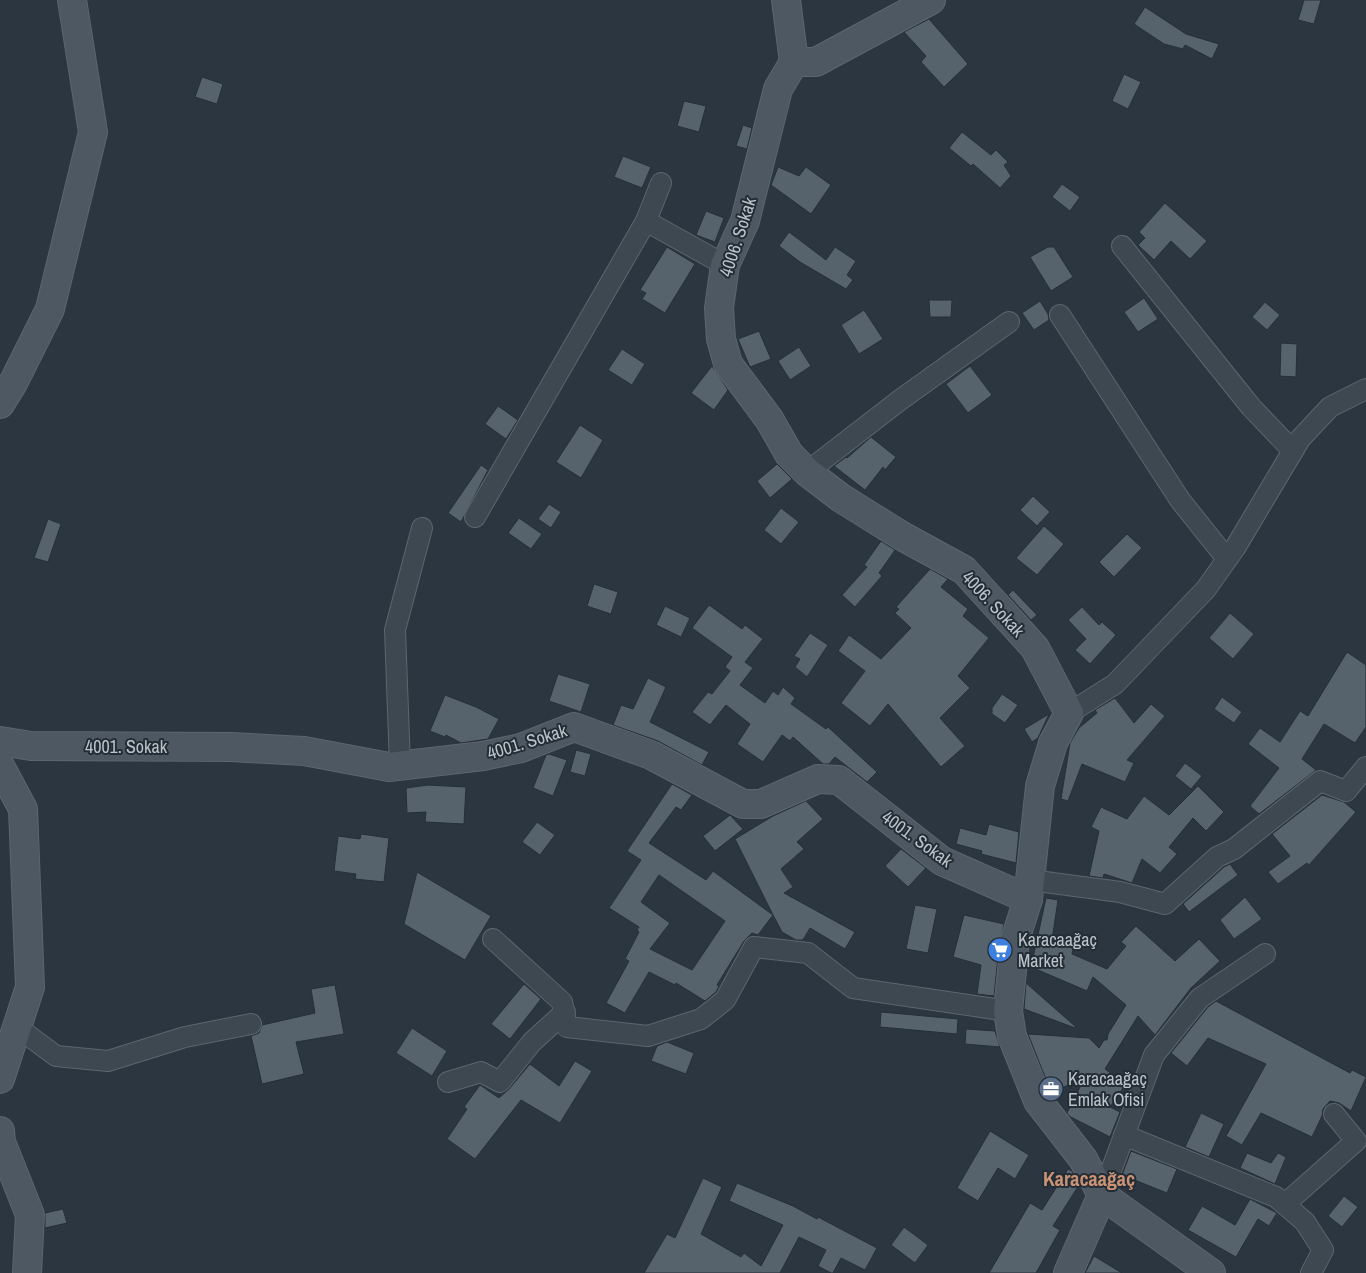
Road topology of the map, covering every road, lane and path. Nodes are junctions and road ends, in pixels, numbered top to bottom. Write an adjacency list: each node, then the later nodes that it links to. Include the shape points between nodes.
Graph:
1 (72, 0): 12 (street, via 93,132 50,309)
2 (786, 0): 4 (street)
3 (931, 0): 4 (street, via 816,62)
4 (794, 62): 8 (street, 4006. Sokak, via 778,89 745,221)
5 (661, 183): 6 (street)
6 (646, 221): 8 (street); 15 (street)
7 (1122, 246): 13 (street, via 1251,407)
8 (725, 265): 14 (street, 4006. Sokak, via 719,308 721,339 728,364 769,419 789,454)
9 (1060, 315): 17 (street, via 1180,500)
10 (1009, 322): 14 (street)
11 (1366, 389): 13 (street, via 1330,407)
12 (0, 404)
13 (1293, 451): 17 (street)
14 (807, 472): 18 (street, 4006. Sokak, via 841,498 964,570 1035,648)
15 (475, 517)
16 (422, 528): 20 (street, via 395,630)
17 (1227, 559): 18 (street, via 1206,590 1115,684)
18 (1069, 714): 23 (street, via 1053,743 1040,786)
19 (0, 741): 20 (street, 4001. Sokak, via 31,746 231,747 304,751 389,767)
20 (400, 765): 23 (street, 4001. Sokak, via 483,756 521,748 574,728 651,755 743,804 761,804 818,779 839,780 942,861)
21 (0, 766): 29 (street, via 23,809 30,986)
22 (1366, 767): 23 (street, via 1346,791 1320,781 1234,849 1217,857 1165,904 1120,892)
23 (1029, 889): 26 (street, via 1015,940)
24 (493, 939): 27 (street, via 562,1002)
25 (1264, 954): 34 (street, via 1200,998 1154,1054)
26 (1008, 1011): 27 (street, via 853,988 808,953 754,947 724,1000 701,1019 648,1036 567,1027); 35 (street, via 1012,1036 1038,1101 1083,1159)
27 (564, 1012): 31 (street, via 532,1042 500,1082 481,1072)
28 (251, 1024): 29 (street, via 186,1038 108,1061 56,1056)
29 (17, 1027): 30 (street)
30 (0, 1079)
31 (448, 1082)
32 (1334, 1114): 36 (street, via 1356,1141)
33 (0, 1131): 37 (street, via 1,1142 30,1215)
34 (1124, 1135): 35 (street); 36 (street, via 1276,1197)
35 (1102, 1195): 38 (street); 39 (street)
36 (1284, 1204): 40 (street, via 1305,1222 1323,1250)
37 (27, 1273)
38 (1068, 1273)
39 (1211, 1273)
40 (1312, 1273)

